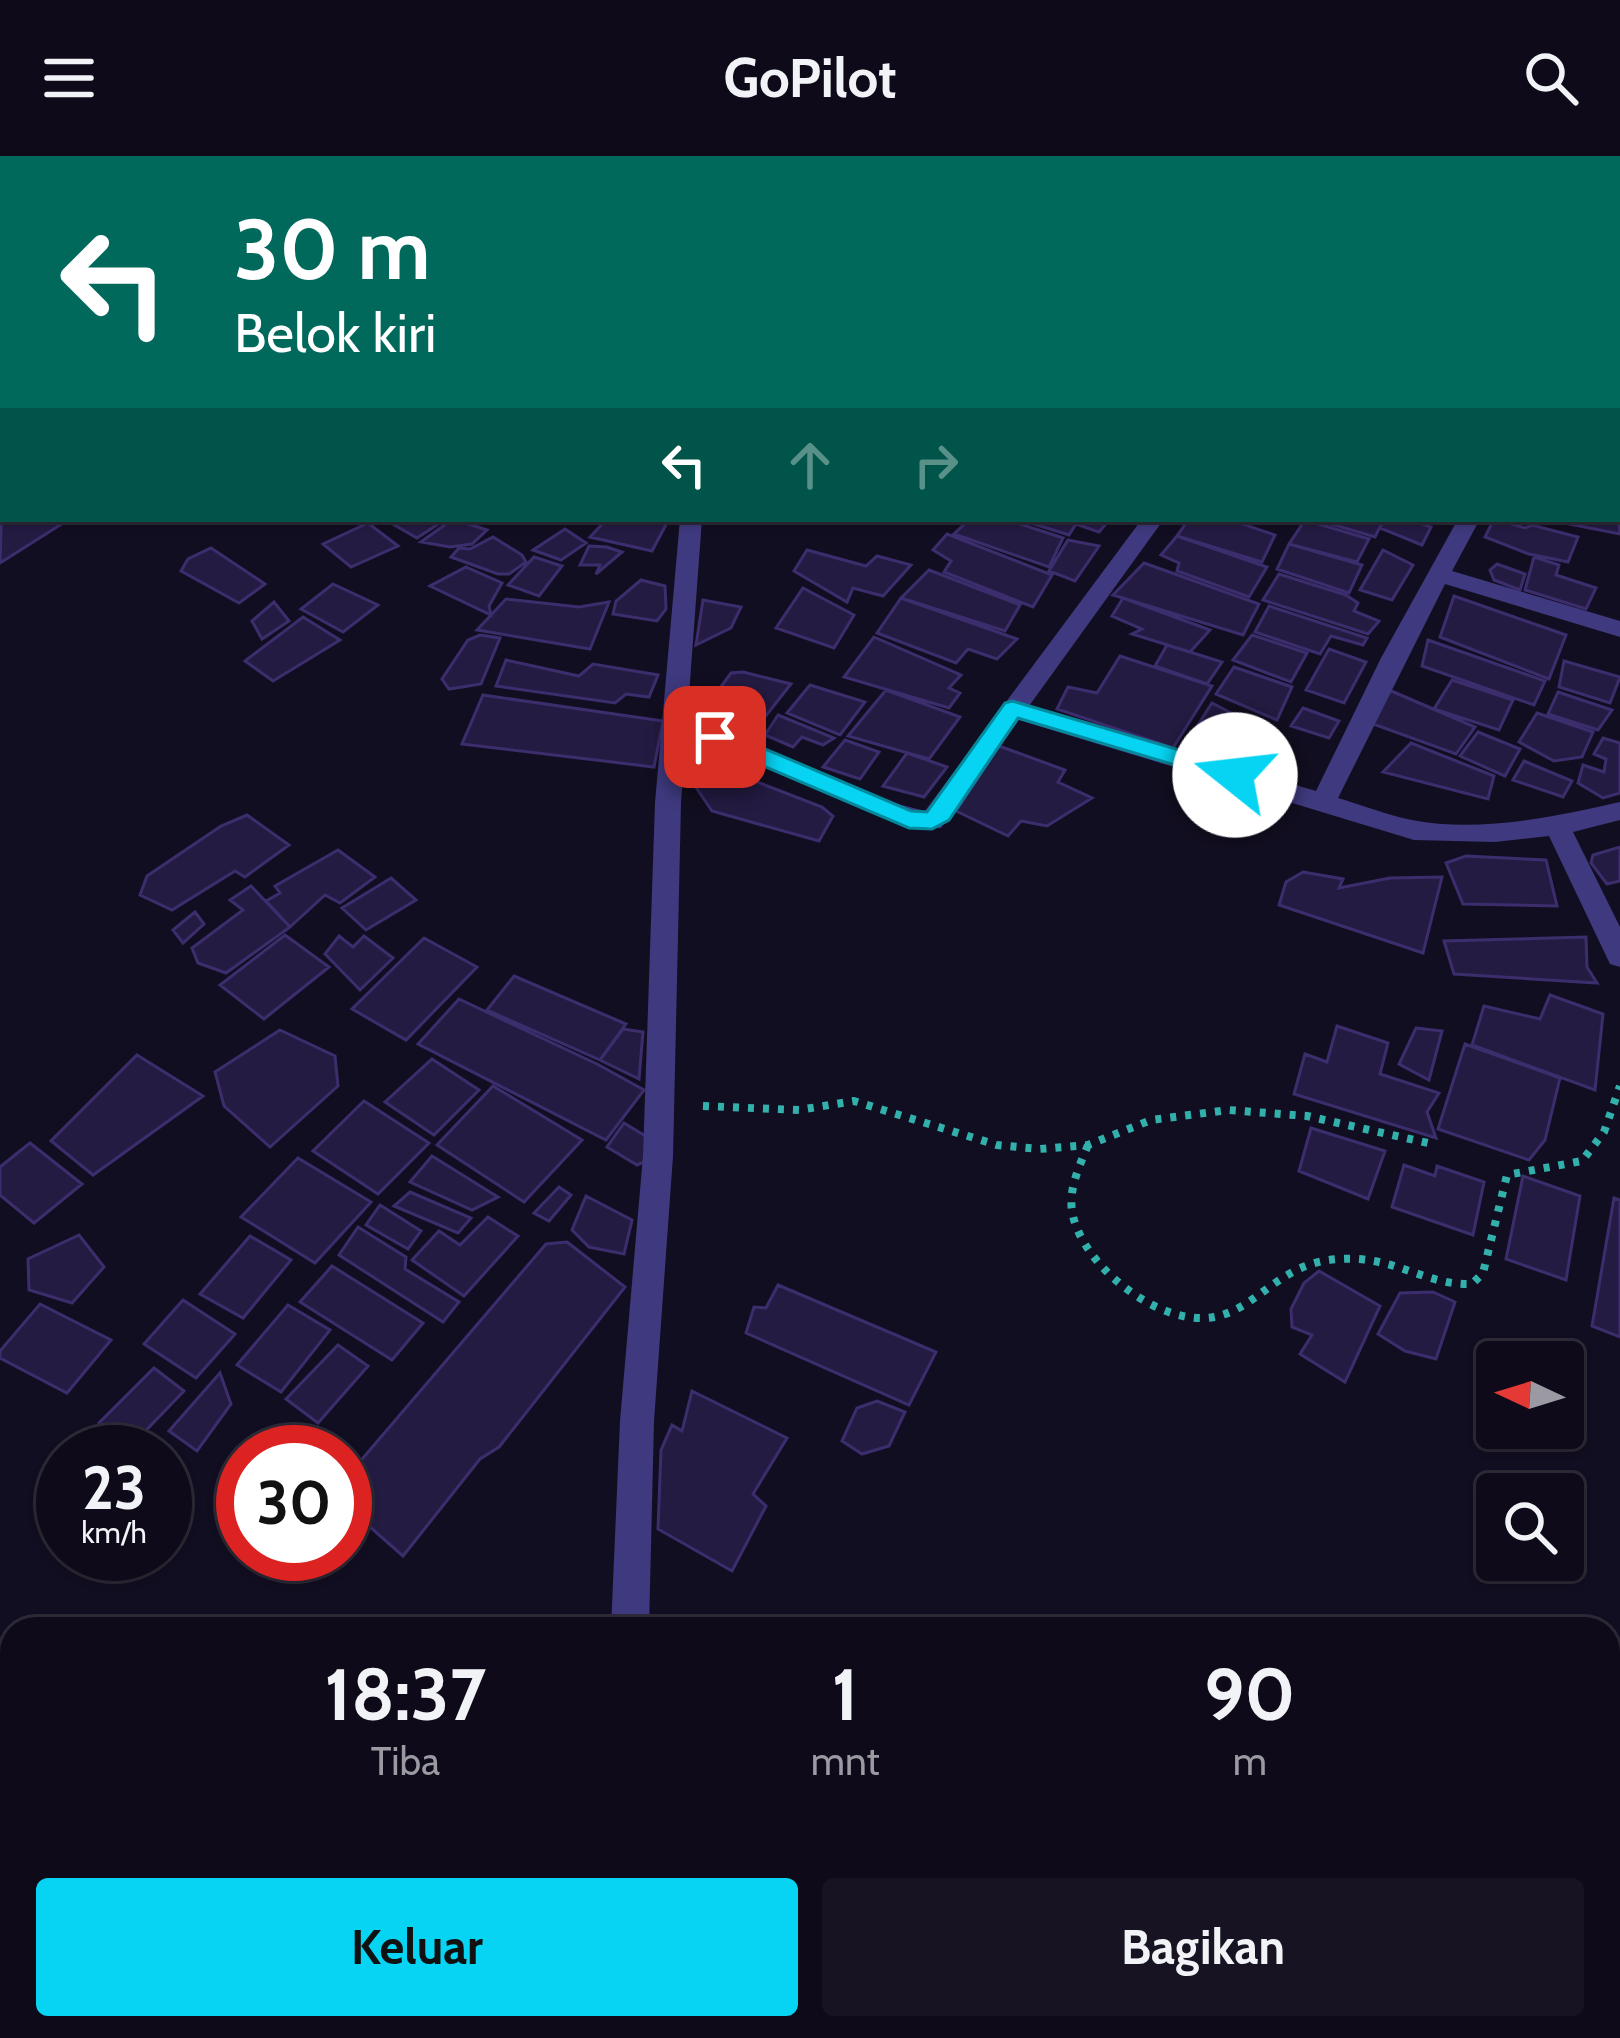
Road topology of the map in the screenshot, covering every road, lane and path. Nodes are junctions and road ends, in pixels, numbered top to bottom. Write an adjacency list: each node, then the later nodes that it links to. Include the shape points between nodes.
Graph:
1 (691, 522): 13 (street, via 668,803)
2 (1151, 522): 6 (street)
3 (1467, 522): 4 (street)
4 (1440, 575): 5 (street); 8 (street)
5 (1620, 629)
6 (1012, 709): 7 (street, via 932,821 909,820); 8 (street)
7 (715, 737)
8 (1324, 801): 10 (street, via 1414,830)
9 (1620, 811): 10 (street)
10 (1557, 826): 11 (street)
11 (1620, 956)
12 (1620, 1086): 15 (path, via 1589,1155 1572,1167 1521,1166 1507,1175 1483,1273 1472,1284 1436,1281 1385,1260 1310,1262 1210,1319 1137,1295 1092,1257 1073,1217 1075,1177)
13 (660, 1102): 15 (path, via 799,1110 854,1101 997,1144); 16 (street)
14 (1428, 1143): 15 (path, via 1307,1116 1228,1110 1150,1120)
15 (1088, 1144)
16 (630, 1617)

